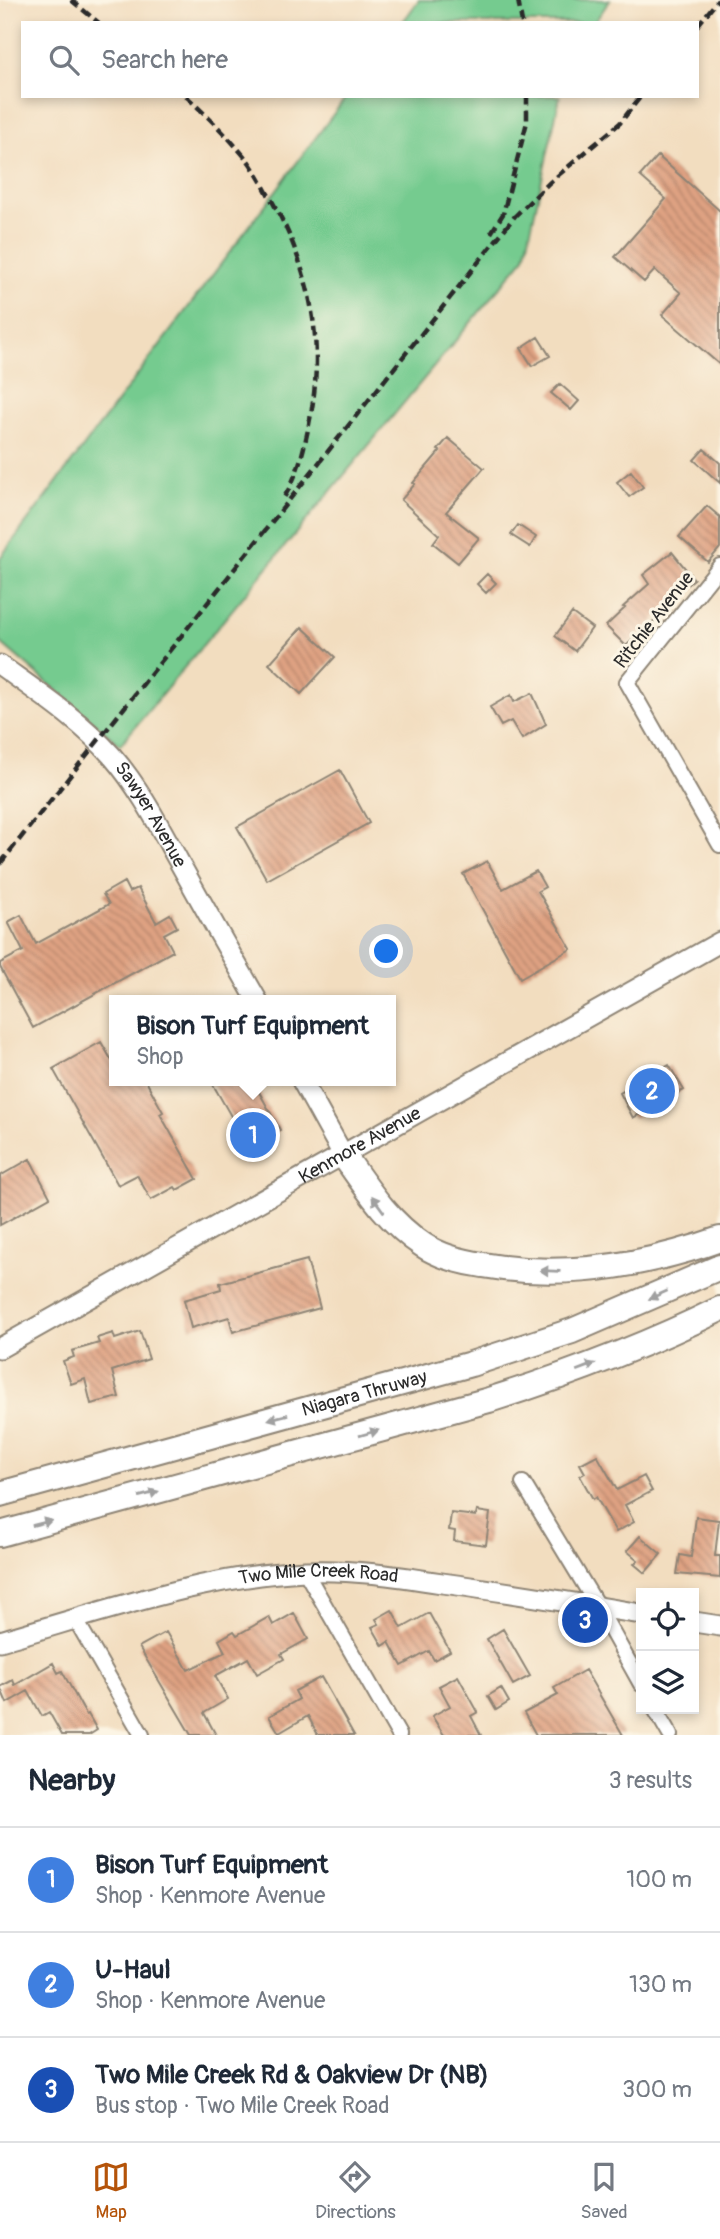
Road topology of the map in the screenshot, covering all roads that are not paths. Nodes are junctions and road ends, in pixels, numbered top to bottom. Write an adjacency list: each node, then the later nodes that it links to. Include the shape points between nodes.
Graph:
1 (720, 566): 3 (street, Ritchie Avenue, via 627,682)
2 (0, 665): 5 (street, Sawyer Avenue, via 77,722 127,774)
3 (720, 845)
4 (720, 942): 7 (street, Kenmore Avenue)
5 (254, 995)
6 (305, 1086): 7 (street)
7 (342, 1153): 8 (highway, one-way to 7, via 640,1262 562,1272 455,1261 423,1245 384,1213); 11 (street, Kenmore Avenue)
8 (720, 1239)
9 (720, 1267): 13 (highway, Niagara Thruway, one-way to 13, via 572,1331 471,1364)
10 (720, 1310): 14 (highway, Niagara Thruway, one-way to 10, via 489,1400 615,1356)
11 (0, 1348)
12 (523, 1483): 16 (street)
13 (0, 1494)
14 (0, 1534)
15 (305, 1571): 16 (street, Two Mile Creek Road, via 392,1576); 18 (street, Two Mile Creek Road, via 214,1583); 25 (street)
16 (598, 1607): 17 (street, Two Mile Creek Road); 22 (street)
17 (636, 1613)
18 (76, 1620): 21 (street, Two Mile Creek Road); 24 (street)
19 (699, 1623): 20 (street)
20 (720, 1626)
21 (0, 1641)
22 (636, 1675)
23 (658, 1714): 26 (street)
24 (142, 1735)
25 (399, 1735)
26 (670, 1735)

